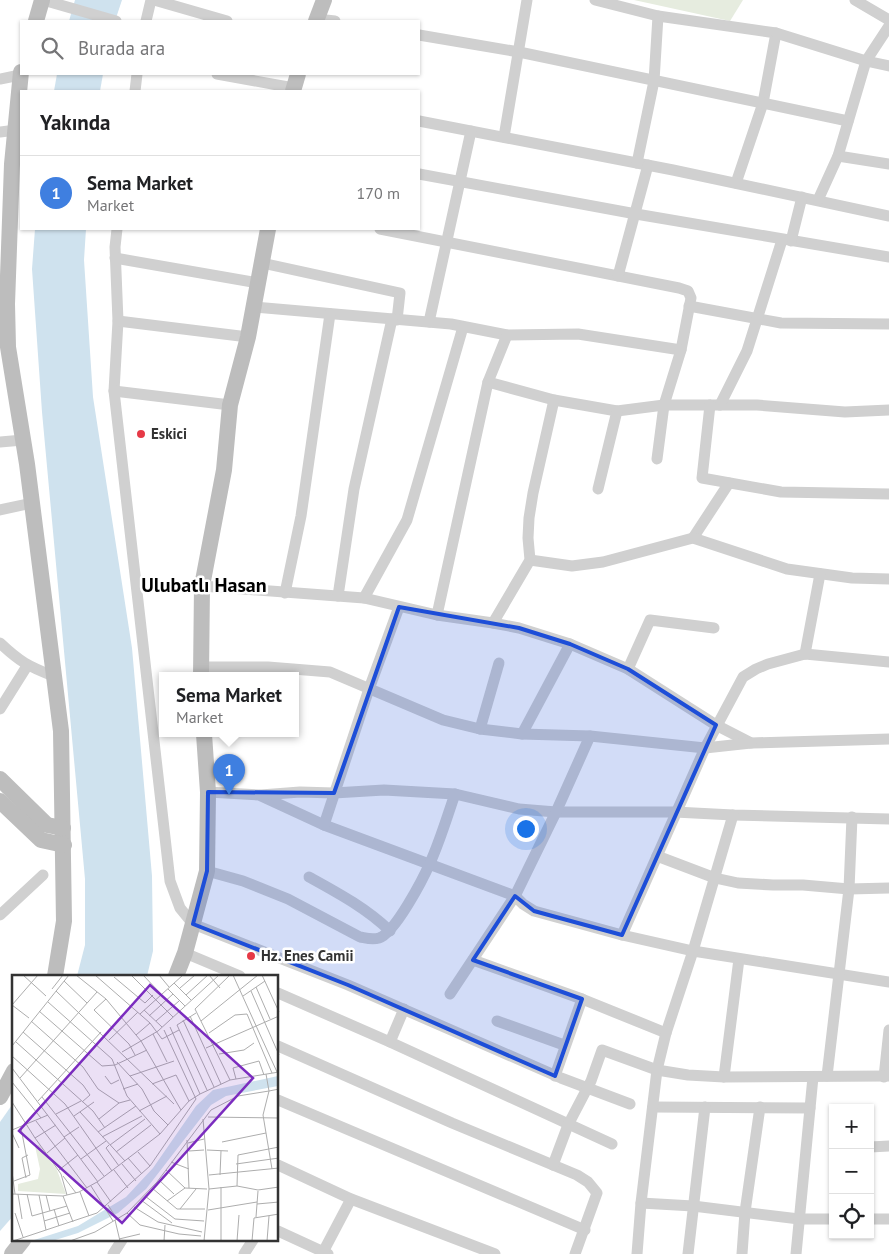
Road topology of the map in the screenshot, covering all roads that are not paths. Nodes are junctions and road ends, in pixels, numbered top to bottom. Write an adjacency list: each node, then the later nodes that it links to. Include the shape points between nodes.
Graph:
1 (42, 0): 9 (main road); 10 (street)
2 (151, 0): 11 (street)
3 (154, 0): 12 (street)
4 (324, 0): 13 (main road)
5 (527, 0): 18 (street)
6 (595, 0): 8 (street)
7 (855, 0): 14 (street)
8 (658, 16): 16 (street); 26 (street)
9 (36, 20)
10 (112, 20)
11 (146, 20)
12 (224, 20)
13 (316, 20)
14 (889, 20)
15 (889, 26): 19 (street)
16 (776, 33): 19 (street); 29 (street)
17 (420, 35): 18 (street)
18 (518, 52): 26 (street); 34 (street)
19 (866, 60): 20 (street); 30 (street)
20 (889, 66)
21 (20, 73): 25 (street)
22 (21, 75): 32 (main road)
23 (137, 75): 28 (street)
24 (225, 75): 27 (street)
25 (0, 79)
26 (654, 81): 29 (street); 36 (street)
27 (295, 84)
28 (135, 90)
29 (763, 103): 30 (street); 40 (street)
30 (848, 120): 35 (street)
31 (420, 121): 33 (street)
32 (8, 131): 41 (main road)
33 (471, 131): 34 (street); 39 (street)
34 (504, 138): 36 (street)
35 (838, 156): 37 (street); 43 (street)
36 (642, 164): 40 (street); 44 (street)
37 (889, 164)
38 (420, 174): 39 (street)
39 (460, 182): 44 (street); 51 (street)
40 (736, 183): 42 (street)
41 (6, 193): 49 (main road)
42 (802, 197): 43 (street); 50 (street)
43 (818, 200): 45 (street)
44 (636, 214): 50 (street); 55 (street)
45 (889, 216)
46 (117, 230): 53 (street)
47 (268, 230): 54 (main road)
48 (385, 230): 51 (street)
49 (5, 231): 57 (main road)
50 (787, 240): 52 (street); 62 (street)
51 (447, 242): 55 (street); 64 (street)
52 (889, 257)
53 (115, 258): 56 (street); 63 (street)
54 (262, 263): 56 (main road); 61 (street, via 400,293)
55 (618, 276): 58 (street, via 688,291 691,298)
56 (258, 283): 59 (main road)
57 (4, 297): 70 (main road, via 8,347)
58 (689, 306): 62 (street); 69 (street)
59 (254, 307): 60 (street); 68 (main road)
60 (330, 314): 61 (street); 92 (street, via 301,516)
61 (395, 319): 64 (street); 93 (street, via 354,489)
62 (757, 319): 65 (street, via 781,323); 76 (street, via 747,351)
63 (118, 321): 68 (street); 72 (street)
64 (429, 322): 66 (street)
65 (889, 324)
66 (463, 327): 67 (street); 94 (street, via 407,520)
67 (507, 335): 69 (street, via 578,334); 71 (street)
68 (248, 337): 74 (main road)
69 (681, 350): 75 (street)
70 (6, 368): 79 (main road)
71 (488, 382): 73 (street); 96 (street)
72 (114, 391): 74 (street); 142 (street, via 170,881 180,908)
73 (554, 400): 78 (street); 88 (street, via 529,518)
74 (230, 405): 91 (main road, via 224,470)
75 (664, 405): 76 (street); 78 (street); 81 (street)
76 (715, 405): 77 (street, via 845,412); 82 (street, via 702,478)
77 (889, 410)
78 (617, 411): 83 (street)
79 (23, 440): 80 (street); 85 (main road)
80 (0, 442)
81 (657, 459)
82 (729, 483): 84 (street, via 781,492); 87 (street)
83 (598, 489)
84 (889, 494)
85 (32, 504): 86 (street); 107 (main road)
86 (0, 510)
87 (694, 538): 88 (street, via 603,562 572,566); 89 (street, via 787,569)
88 (530, 560): 97 (street)
89 (820, 574): 90 (street); 101 (street)
90 (889, 579)
91 (202, 586): 92 (street); 106 (main road)
92 (285, 593): 93 (street)
93 (338, 596): 94 (street)
94 (364, 598): 95 (street)
95 (399, 607): 96 (street); 108 (street)
96 (437, 615): 97 (street)
97 (493, 623): 100 (street)
98 (714, 628): 105 (street, via 650,620)
99 (0, 643): 104 (street)
100 (570, 644): 105 (street); 112 (street)
101 (805, 654): 102 (street); 110 (street, via 768,664 743,677)
102 (889, 662)
103 (499, 663): 111 (street)
104 (27, 666): 107 (street); 109 (street)
105 (628, 669): 110 (street)
106 (201, 672): 108 (street, via 268,667 330,672)
107 (54, 676): 130 (main road, via 61,731)
108 (369, 689): 111 (street, via 443,720); 120 (street)
109 (0, 709)
110 (716, 725): 116 (street); 117 (street)
111 (480, 729): 112 (street)
112 (522, 734): 113 (street)
113 (590, 736): 117 (street); 124 (street)
114 (204, 737): 119 (main road)
115 (889, 739): 116 (street)
116 (751, 743): 117 (street)
117 (705, 748): 125 (street)
118 (0, 779): 130 (main road, via 47,825)
119 (208, 792): 122 (street); 134 (main road)
120 (334, 793): 121 (street, via 384,790); 122 (street); 129 (street)
121 (455, 794): 124 (street, via 519,809); 133 (street)
122 (259, 795): 129 (street)
123 (0, 801): 131 (main road, via 41,840)
124 (556, 812): 125 (street); 140 (street)
125 (675, 812): 126 (street); 132 (street)
126 (734, 815): 127 (street); 137 (street)
127 (852, 817): 128 (street); 139 (street)
128 (889, 819)
129 (324, 825): 133 (street)
130 (63, 828): 131 (main road)
131 (64, 845): 150 (main road, via 64,921)
132 (657, 856): 137 (street); 144 (street)
133 (430, 864): 140 (street); 143 (street)
134 (207, 871): 142 (main road); 143 (street, via 288,899 360,937 380,938)
135 (43, 875): 141 (street)
136 (309, 876): 143 (street, via 358,905)
137 (715, 878): 139 (street, via 773,886); 145 (street)
138 (889, 888): 139 (street)
139 (849, 889): 149 (street)
140 (516, 896): 144 (street, via 534,911); 148 (street)
141 (0, 915)
142 (193, 924): 146 (main road); 157 (street)
143 (390, 931)
144 (622, 935): 145 (street)
145 (692, 952): 147 (street); 160 (street)
146 (185, 953): 151 (main road); 152 (street)
147 (739, 959): 149 (street); 168 (street)
148 (473, 960): 155 (street); 156 (street)
149 (839, 974): 153 (street); 167 (street)
150 (55, 975)
151 (176, 975)
152 (238, 975)
153 (889, 982)
154 (279, 993): 161 (street)
155 (450, 994)
156 (582, 999): 160 (street); 162 (street)
157 (404, 1009): 161 (street); 166 (street)
158 (497, 1021): 162 (street)
159 (889, 1030): 170 (street)
160 (666, 1033): 164 (street)
161 (390, 1042): 179 (street)
162 (564, 1045): 166 (street)
163 (279, 1046): 184 (street)
164 (657, 1070): 168 (street); 171 (street, via 602,1050); 175 (street)
165 (12, 1075): 172 (main road)
166 (555, 1076): 171 (street)
167 (827, 1076): 169 (street); 170 (street)
168 (724, 1077): 169 (street)
169 (813, 1077): 178 (street)
170 (887, 1077)
171 (587, 1088): 174 (street); 179 (street)
172 (0, 1097)
173 (279, 1100): 193 (street)
174 (630, 1104)
175 (653, 1107): 176 (street); 186 (street)
176 (705, 1107): 177 (street); 187 (street)
177 (760, 1107): 178 (street); 188 (street)
178 (810, 1108): 190 (street)
179 (568, 1125): 180 (street); 184 (street)
180 (612, 1144)
181 (889, 1146): 182 (street)
182 (874, 1147)
183 (279, 1165): 185 (street)
184 (553, 1165): 193 (street, via 588,1182 597,1193)
185 (351, 1199): 198 (street); 202 (street)
186 (641, 1203): 187 (street); 204 (street)
187 (693, 1206): 188 (street); 205 (street)
188 (745, 1212): 190 (street); 206 (street)
189 (829, 1215): 190 (street)
190 (799, 1219): 207 (street)
191 (874, 1219): 192 (street)
192 (889, 1219)
193 (585, 1230): 203 (street)
194 (279, 1231): 198 (street)
195 (21, 1242): 199 (main road)
196 (121, 1242): 200 (street)
197 (252, 1242): 201 (street)
198 (324, 1253)
199 (12, 1254)
200 (113, 1254)
201 (244, 1254)
202 (495, 1254)
203 (575, 1254)
204 (637, 1254)
205 (688, 1254)
206 (742, 1254)
207 (796, 1254)

